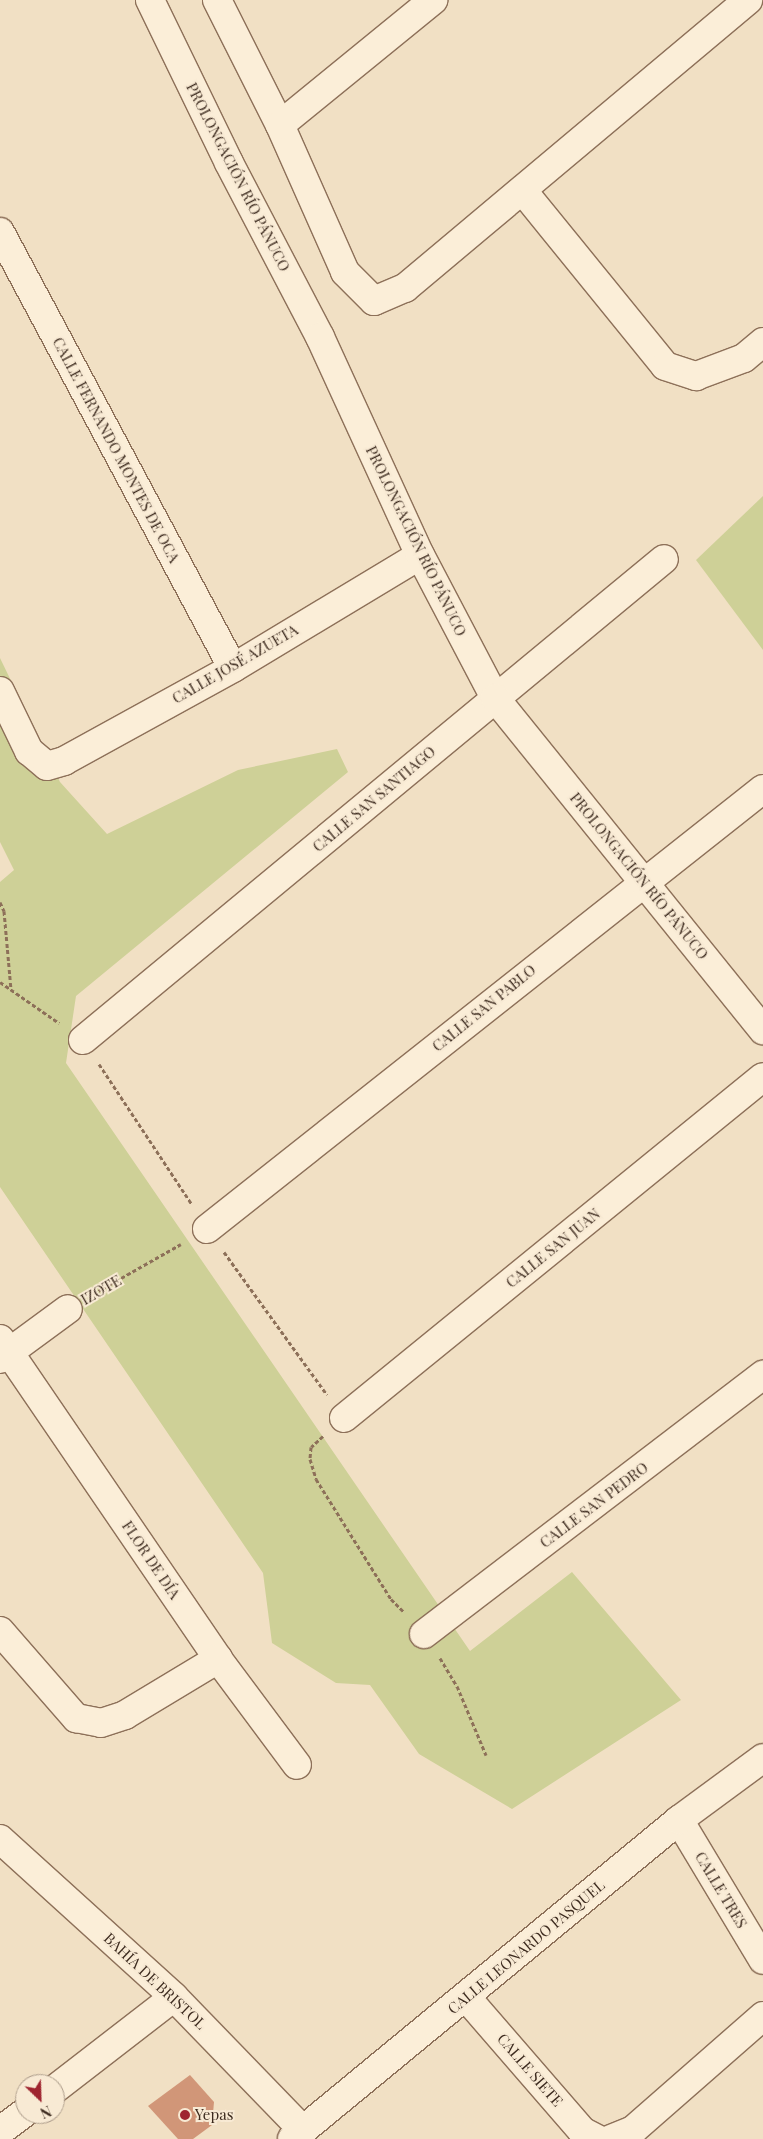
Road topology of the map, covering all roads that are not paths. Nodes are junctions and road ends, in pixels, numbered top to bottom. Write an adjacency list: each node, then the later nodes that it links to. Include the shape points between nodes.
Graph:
1 (150, 0): 9 (street, PROLONGACIÓN RÍO PÁNUCO, via 229,163 320,338)
2 (217, 0): 5 (street)
3 (432, 0): 5 (street)
4 (748, 0): 6 (street)
5 (280, 125): 6 (street, via 346,272 374,300 405,288)
6 (523, 191): 8 (street, via 665,366 696,376 744,358)
7 (0, 232): 11 (street, CALLE FERNANDO MONTES DE OCA)
8 (763, 342)
9 (420, 555): 11 (street, CALLE JOSÉ AZUETA); 13 (street, PROLONGACIÓN RÍO PÁNUCO)
10 (664, 559): 13 (street, CALLE SAN SANTIAGO)
11 (233, 668): 12 (street, CALLE JOSÉ AZUETA, via 64,761 47,766 29,751)
12 (0, 691)
13 (495, 698): 15 (street, PROLONGACIÓN RÍO PÁNUCO); 17 (street, CALLE SAN SANTIAGO)
14 (763, 789): 15 (street, CALLE SAN PABLO)
15 (643, 881): 16 (street, PROLONGACIÓN RÍO PÁNUCO); 19 (street, CALLE SAN PABLO)
16 (763, 1030)
17 (83, 1040)
18 (763, 1077): 23 (street, CALLE SAN JUAN)
19 (207, 1229)
20 (68, 1309): 21 (street, IZOTE)
21 (3, 1350): 26 (street, FLOR DE DÍA)
22 (763, 1375): 25 (street, CALLE SAN PEDRO)
23 (344, 1418)
24 (0, 1631): 26 (street, via 76,1718 101,1723 124,1715)
25 (424, 1634)
26 (218, 1659): 28 (street, FLOR DE DÍA)
27 (763, 1758): 29 (street, CALLE LEONARDO PASQUEL)
28 (297, 1765)
29 (680, 1820): 31 (street, CALLE TRES); 33 (street, CALLE LEONARDO PASQUEL)
30 (0, 1838): 32 (street, BAHÍA DE BRISTOL)
31 (763, 1960)
32 (174, 1997): 35 (street); 38 (street, BAHÍA DE BRISTOL)
33 (466, 1997): 38 (street, CALLE LEONARDO PASQUEL); 39 (street, CALLE SIETE, via 582,2131)
34 (763, 2016): 40 (street, via 633,2130)
35 (65, 2081)
36 (15, 2120): 37 (street)
37 (0, 2131)
38 (302, 2136)
39 (597, 2139)
40 (611, 2139)

